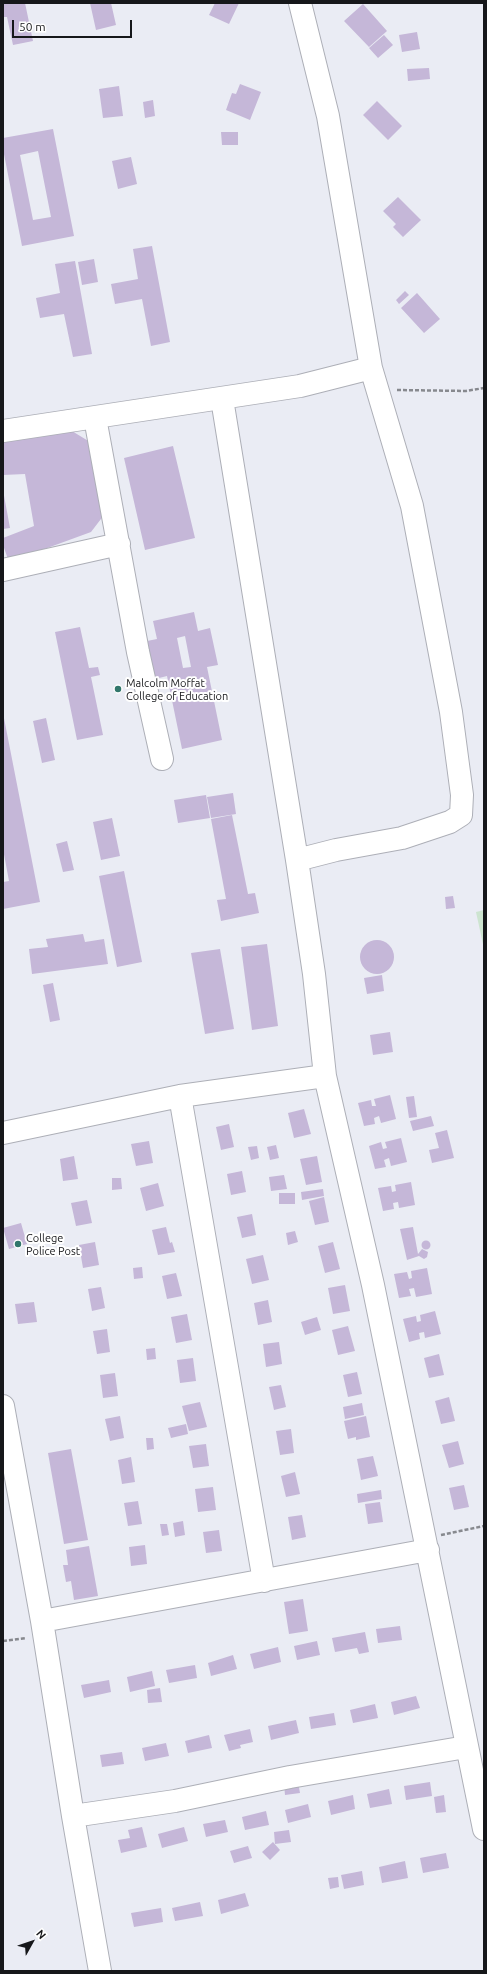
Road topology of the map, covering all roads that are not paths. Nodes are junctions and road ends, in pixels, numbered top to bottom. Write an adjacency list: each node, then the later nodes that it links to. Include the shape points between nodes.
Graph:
1 (300, 3): 2 (street, via 328,116)
2 (374, 378): 3 (street, via 300,386); 9 (street, via 412,506 452,712 462,795 460,815 450,822 402,838)
3 (222, 399): 4 (street); 9 (street)
4 (95, 418): 5 (street); 6 (street)
5 (3, 431)
6 (119, 544): 7 (street); 8 (street, via 138,652)
7 (3, 570)
8 (162, 759)
9 (297, 860): 10 (street, via 314,974)
10 (325, 1076): 11 (street); 14 (street, via 373,1285)
11 (180, 1096): 12 (street); 15 (street)
12 (3, 1133)
13 (3, 1406): 16 (street)
14 (427, 1544): 15 (street); 17 (street)
15 (264, 1581): 16 (street)
16 (43, 1628): 18 (street)
17 (466, 1747): 18 (street, via 290,1777 175,1801); 19 (street)
18 (73, 1816): 20 (street)
19 (484, 1830)
20 (100, 1971)

